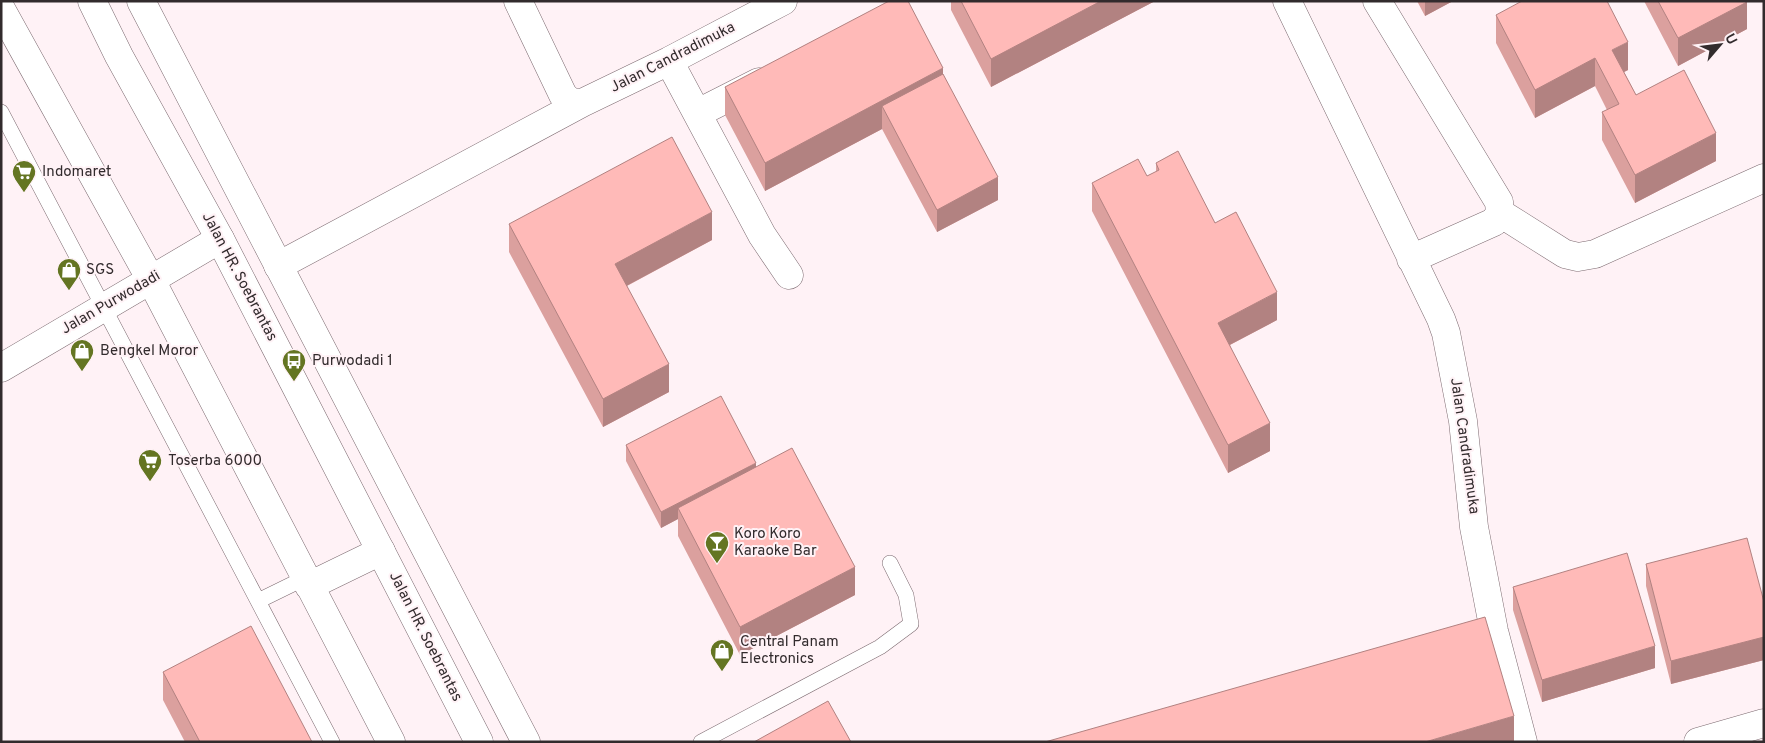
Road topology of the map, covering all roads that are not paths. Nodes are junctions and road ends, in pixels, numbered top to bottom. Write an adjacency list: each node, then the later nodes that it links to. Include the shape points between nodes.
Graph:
1 (92, 1): 15 (street, Jalan HR. Soebrantas)
2 (141, 1): 17 (street)
3 (518, 1): 10 (street)
4 (783, 1): 8 (street, Jalan Candradimuka)
5 (1287, 1): 16 (street, Jalan Candradimuka)
6 (1377, 1): 14 (street, via 1499,202)
7 (1, 9): 19 (street)
8 (669, 61): 10 (street, Jalan Candradimuka); 12 (street)
9 (785, 68): 12 (street)
10 (572, 99): 17 (street, Jalan Candradimuka)
11 (1, 112): 20 (lane)
12 (698, 113): 18 (street, via 762,235)
13 (1764, 178): 14 (street, via 1595,254 1578,257 1565,254)
14 (1500, 214): 16 (street, via 1494,222)
15 (220, 239): 19 (street, Jalan Purwodadi); 22 (street, Jalan HR. Soebrantas)
16 (1411, 259): 26 (street, Jalan Candradimuka, via 1446,332 1463,421 1474,527)
17 (278, 266): 32 (street)
18 (789, 275)
19 (151, 280): 20 (street, Jalan Purwodadi); 24 (street)
20 (104, 307): 21 (street, Jalan Purwodadi); 25 (lane)
21 (1, 368)
22 (381, 551): 24 (street); 31 (street, Jalan HR. Soebrantas)
23 (890, 563): 33 (lane, via 906,595 911,624 880,647)
24 (307, 582): 25 (lane); 30 (street)
25 (258, 601): 29 (lane)
26 (1494, 631): 27 (street); 34 (street, Jalan Candradimuka)
27 (1466, 638)
28 (1764, 723): 35 (street)
29 (332, 742)
30 (391, 742)
31 (479, 742)
32 (526, 742)
33 (701, 742)
34 (1523, 742)
35 (1698, 742)

